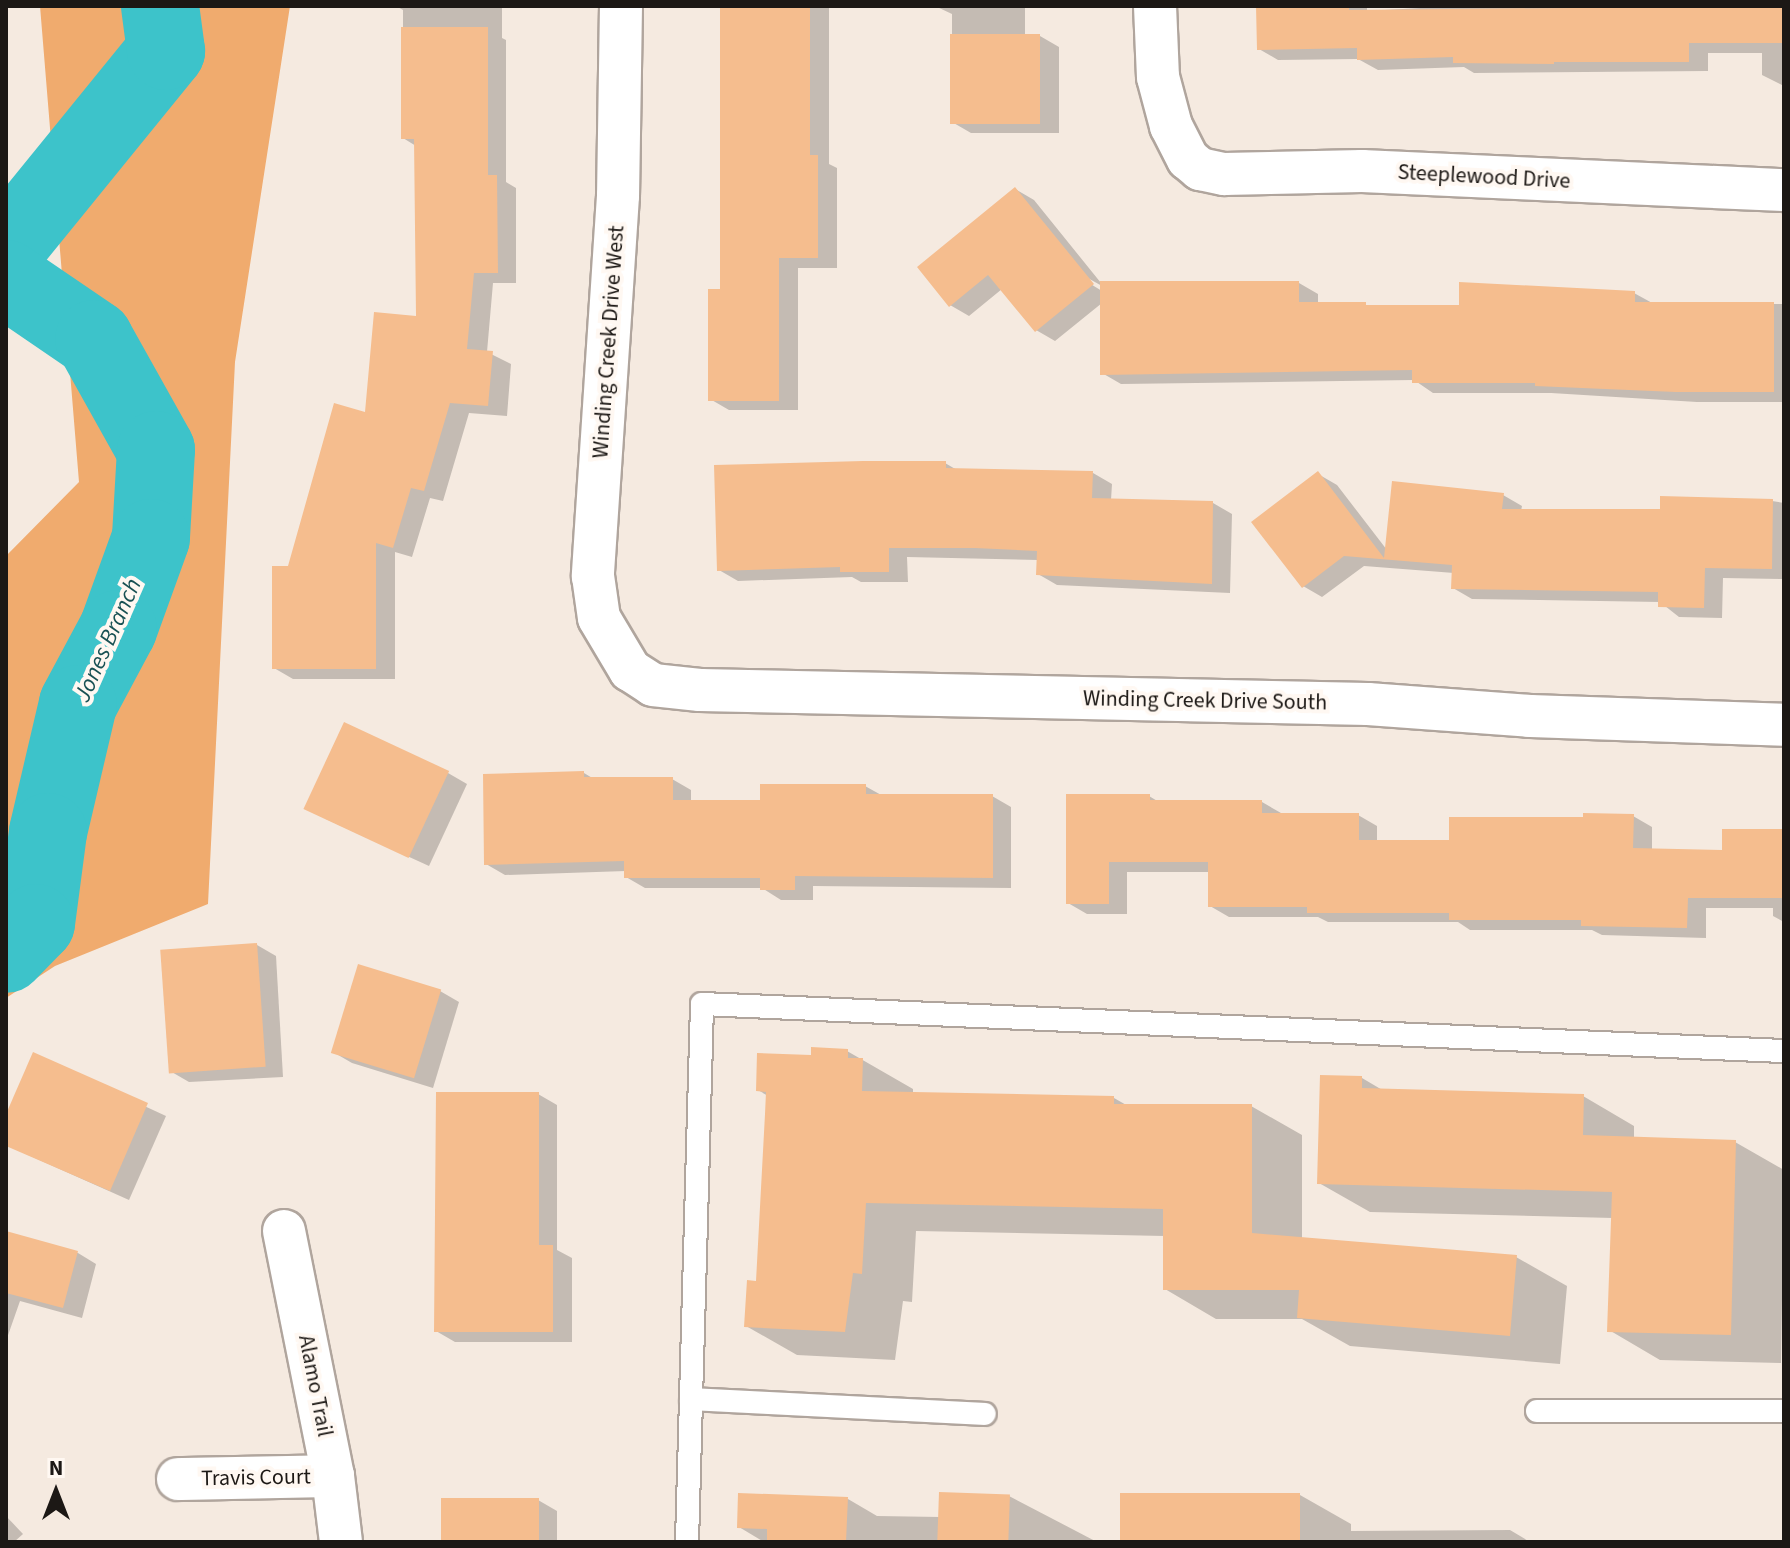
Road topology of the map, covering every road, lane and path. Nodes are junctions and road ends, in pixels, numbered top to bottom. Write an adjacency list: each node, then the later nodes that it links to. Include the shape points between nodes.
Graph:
1 (621, 6): 4 (street, Winding Creek Drive West, via 618,196 593,576 599,618)
2 (1155, 6): 3 (street, Steeplewood Drive, via 1158,77 1171,126 1188,159 1200,169 1224,174 1362,171)
3 (1784, 190)
4 (630, 670): 5 (street, Winding Creek Drive South, via 653,685 700,690 1368,704)
5 (1784, 725)
6 (1784, 1051): 8 (lane, via 702,1004)
7 (284, 1231): 12 (street, Alamo Trail)
8 (691, 1399): 11 (lane); 15 (lane)
9 (1537, 1411): 10 (lane)
10 (1784, 1411)
11 (985, 1414)
12 (333, 1476): 13 (street, Travis Court); 14 (street, Alamo Trail)
13 (178, 1479)
14 (341, 1542)
15 (687, 1542)

